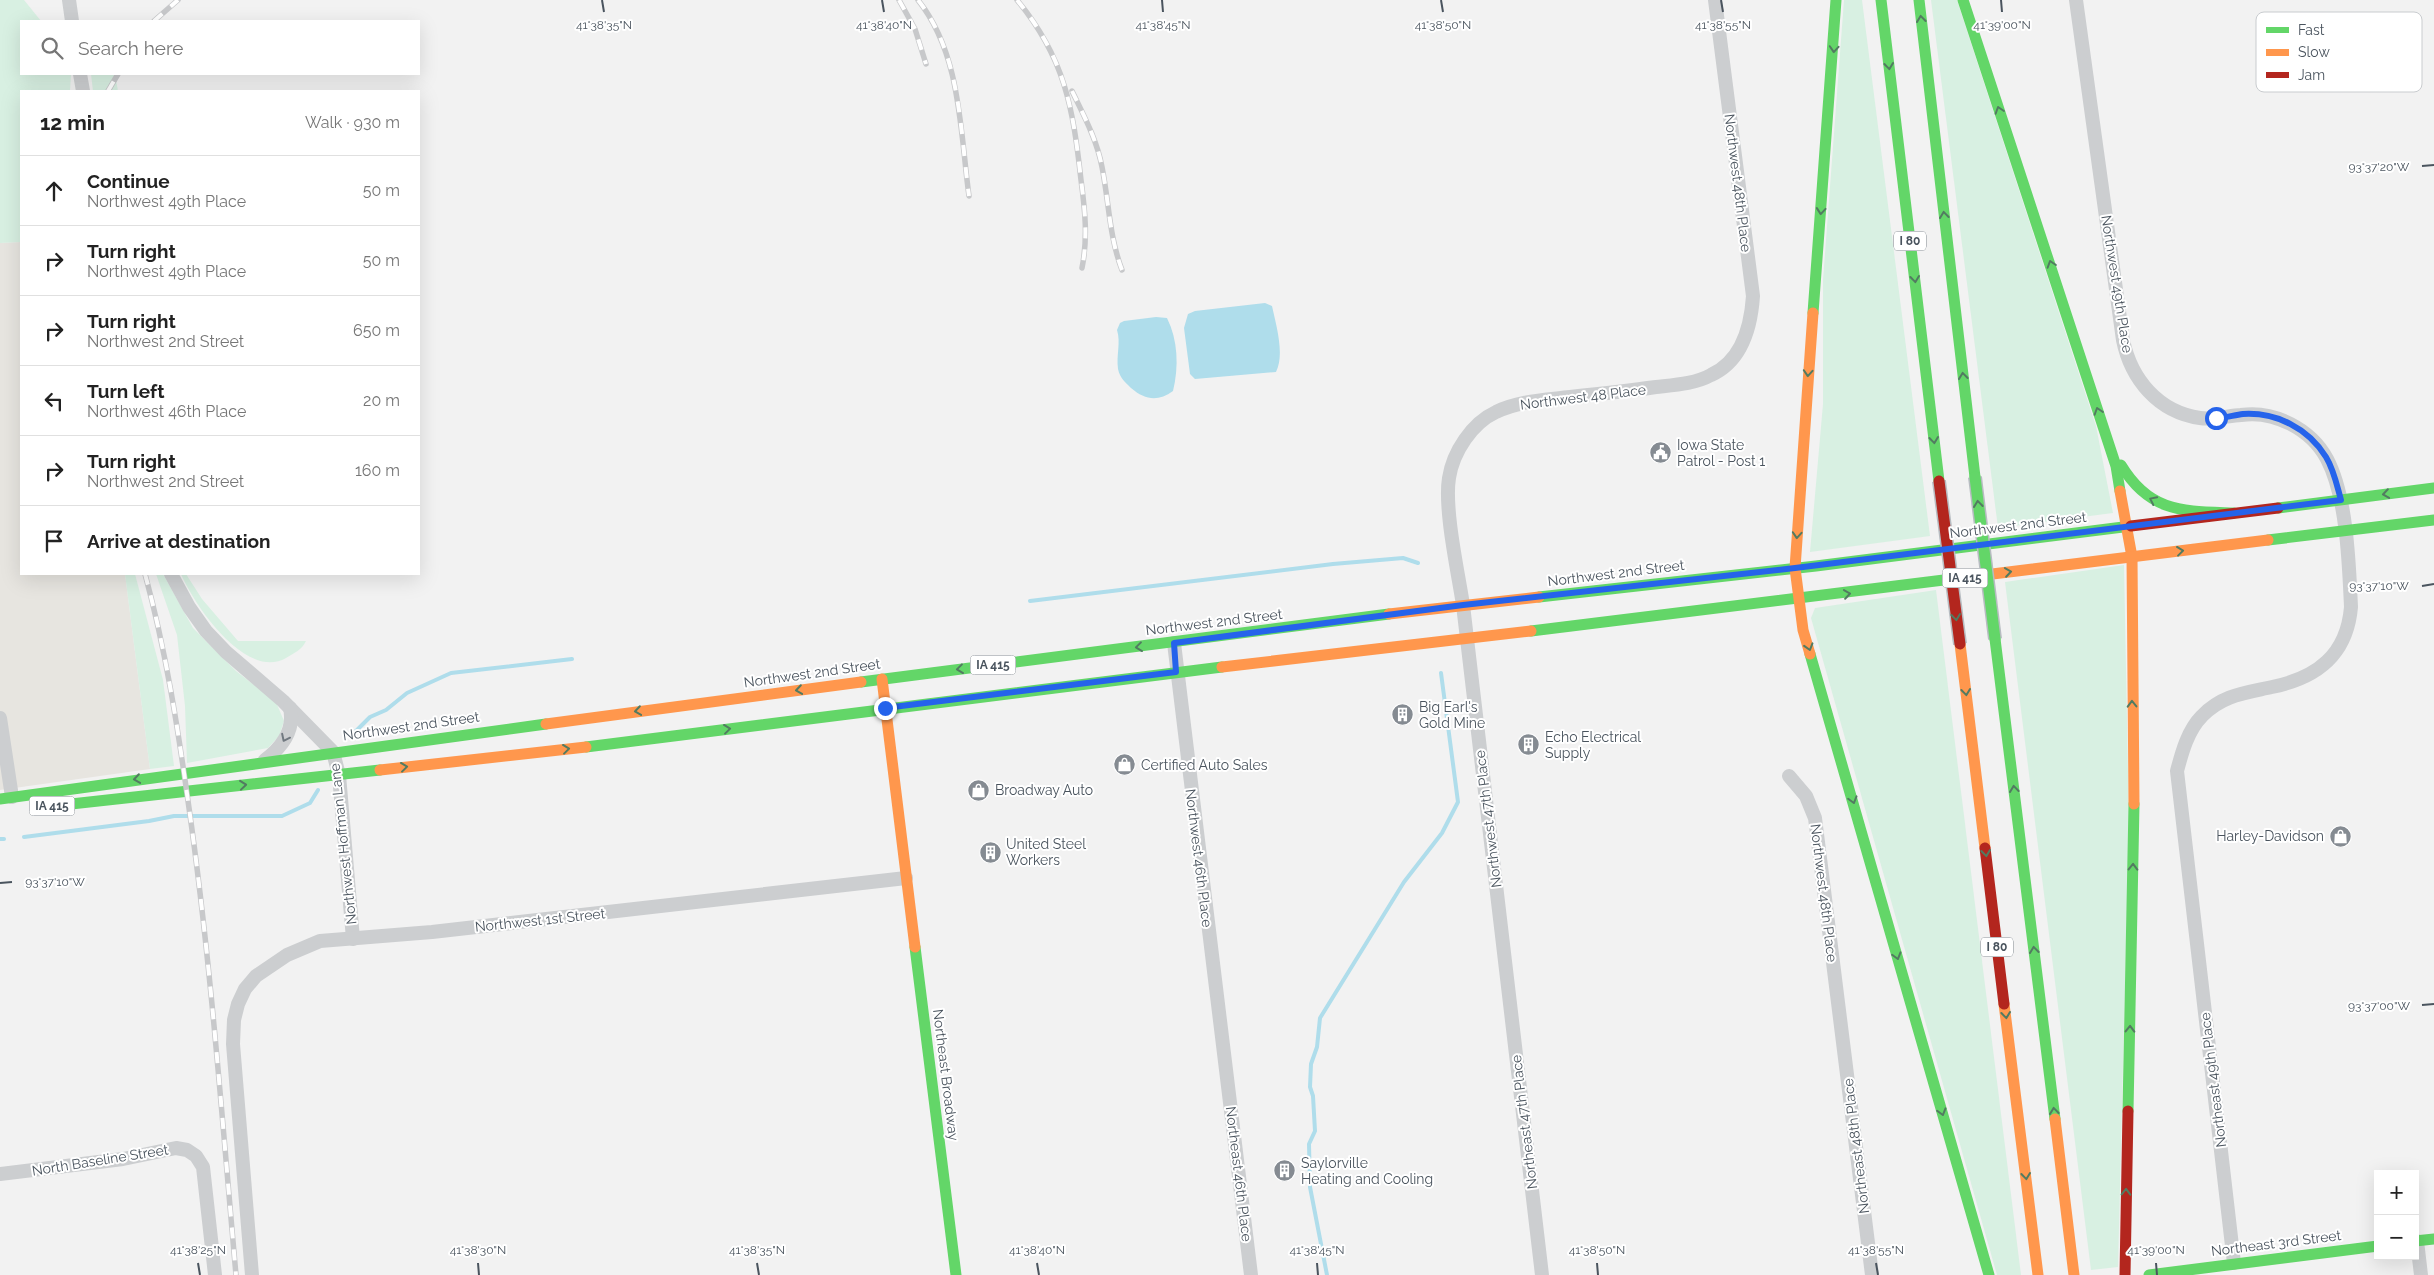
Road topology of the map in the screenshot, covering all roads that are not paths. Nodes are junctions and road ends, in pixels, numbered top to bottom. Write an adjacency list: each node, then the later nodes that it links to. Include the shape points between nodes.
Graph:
1 (69, 0): 8 (street)
2 (1715, 0): 11 (street, Northwest 48th Place, via 1753,296 1752,319 1745,340)
3 (1836, 0): 20 (main road, one-way to 20)
4 (1881, 0): 56 (main road, I 80, one-way to 56, bridge)
5 (1919, 0): 57 (main road, I 80, one-way to 5, bridge)
6 (1963, 0): 12 (main road, one-way to 6)
7 (2076, 0): 14 (street, Northwest 49th Place, via 2123,340 2133,371 2153,396 2183,414 2216,418 2260,414 2291,424 2305,433 2326,457)
8 (72, 20)
9 (80, 75): 10 (street)
10 (83, 90)
11 (1731, 361): 23 (street, Northwest 48 Place, via 1712,375 1684,384 1534,402 1495,412 1483,420 1462,445 1449,477 1449,509)
12 (2105, 431): 15 (main road, one-way to 12, via 2168,507 2148,499 2125,472); 17 (main road)
13 (2434, 488): 14 (main road, Northwest 2nd Street / IA 415, one-way to 14)
14 (2341, 500): 15 (main road, Northwest 2nd Street / IA 415); 18 (street, Northwest 49th Place)
15 (2234, 513): 17 (main road, Northwest 2nd Street / IA 415)
16 (2434, 520): 18 (main road, IA 415)
17 (2128, 526): 19 (main road); 20 (main road, Northwest 2nd Street / IA 415)
18 (2345, 531): 19 (main road, IA 415, one-way to 18); 38 (street, Northwest 49th Place, via 2350,624 2330,659 2302,678 2228,697 2202,715 2191,729 2177,771)
19 (2132, 556): 22 (main road, IA 415, one-way to 19); 58 (main road, one-way to 19, via 2134,809)
20 (1795, 568): 22 (main road); 23 (main road, Northwest 2nd Street / IA 415)
21 (172, 575): 28 (street, Northwest Hoffman Lane, via 206,631)
22 (1798, 600): 24 (main road, IA 415); 55 (main road, one-way to 55, via 1803,630)
23 (1463, 605): 24 (street, Northwest 48 Place); 25 (main road, Northwest 2nd Street / IA 415)
24 (1467, 639): 26 (main road, IA 415); 40 (street, Northwest 47th Place)
25 (1174, 643): 26 (street, Northwest 46th Place); 27 (main road, Northwest 2nd Street / IA 415, one-way to 27)
26 (1176, 672): 29 (main road, IA 415); 42 (street, Northwest 46th Place)
27 (882, 679): 29 (main road, Northeast Broadway); 31 (main road, Northwest 2nd Street / IA 415, one-way to 31)
28 (290, 708): 31 (street, Northwest Hoffman Lane); 32 (street, one-way to 32, via 285,740)
29 (885, 708): 33 (main road, IA 415, one-way to 29); 37 (main road, Northeast Broadway)
30 (0, 718): 35 (street)
31 (333, 752): 32 (main road, Northwest 2nd Street / IA 415); 33 (street, Northwest Hoffman Lane)
32 (264, 761): 35 (main road, Northwest 2nd Street / IA 415, one-way to 35)
33 (338, 775): 36 (main road, IA 415, one-way to 33); 39 (street, Northwest Hoffman Lane)
34 (1789, 776): 41 (street, Northwest 48th Place, via 1806,796 1814,818)
35 (6, 798)
36 (45, 807)
37 (906, 878): 39 (street, Northwest 1st Street, via 432,932); 51 (main road, Northeast Broadway)
38 (2191, 898): 48 (street, Northeast 49th Place)
39 (353, 938): 50 (street, Northwest 1st Street, via 320,941 287,955 256,976 238,1004 233,1044)
40 (1506, 969): 53 (street, Northeast 47th Place)
41 (1840, 1017): 54 (street, Northeast 48th Place)
42 (1226, 1074): 52 (street, Northeast 46th Place)
43 (0, 1174): 49 (street, North Baseline Street, via 123,1159 176,1148 187,1150 203,1167)
44 (2434, 1239): 45 (main road)
45 (2419, 1241)
46 (2374, 1246): 48 (main road, Northeast 3rd Street)
47 (2419, 1260): 60 (street)
48 (2234, 1263): 59 (main road, Northeast 3rd Street)
49 (215, 1275)
50 (252, 1275)
51 (956, 1275)
52 (1251, 1275)
53 (1542, 1275)
54 (1872, 1275)
55 (1989, 1275)
56 (2038, 1275)
57 (2074, 1275)
58 (2125, 1275)
59 (2149, 1275)
60 (2421, 1275)

